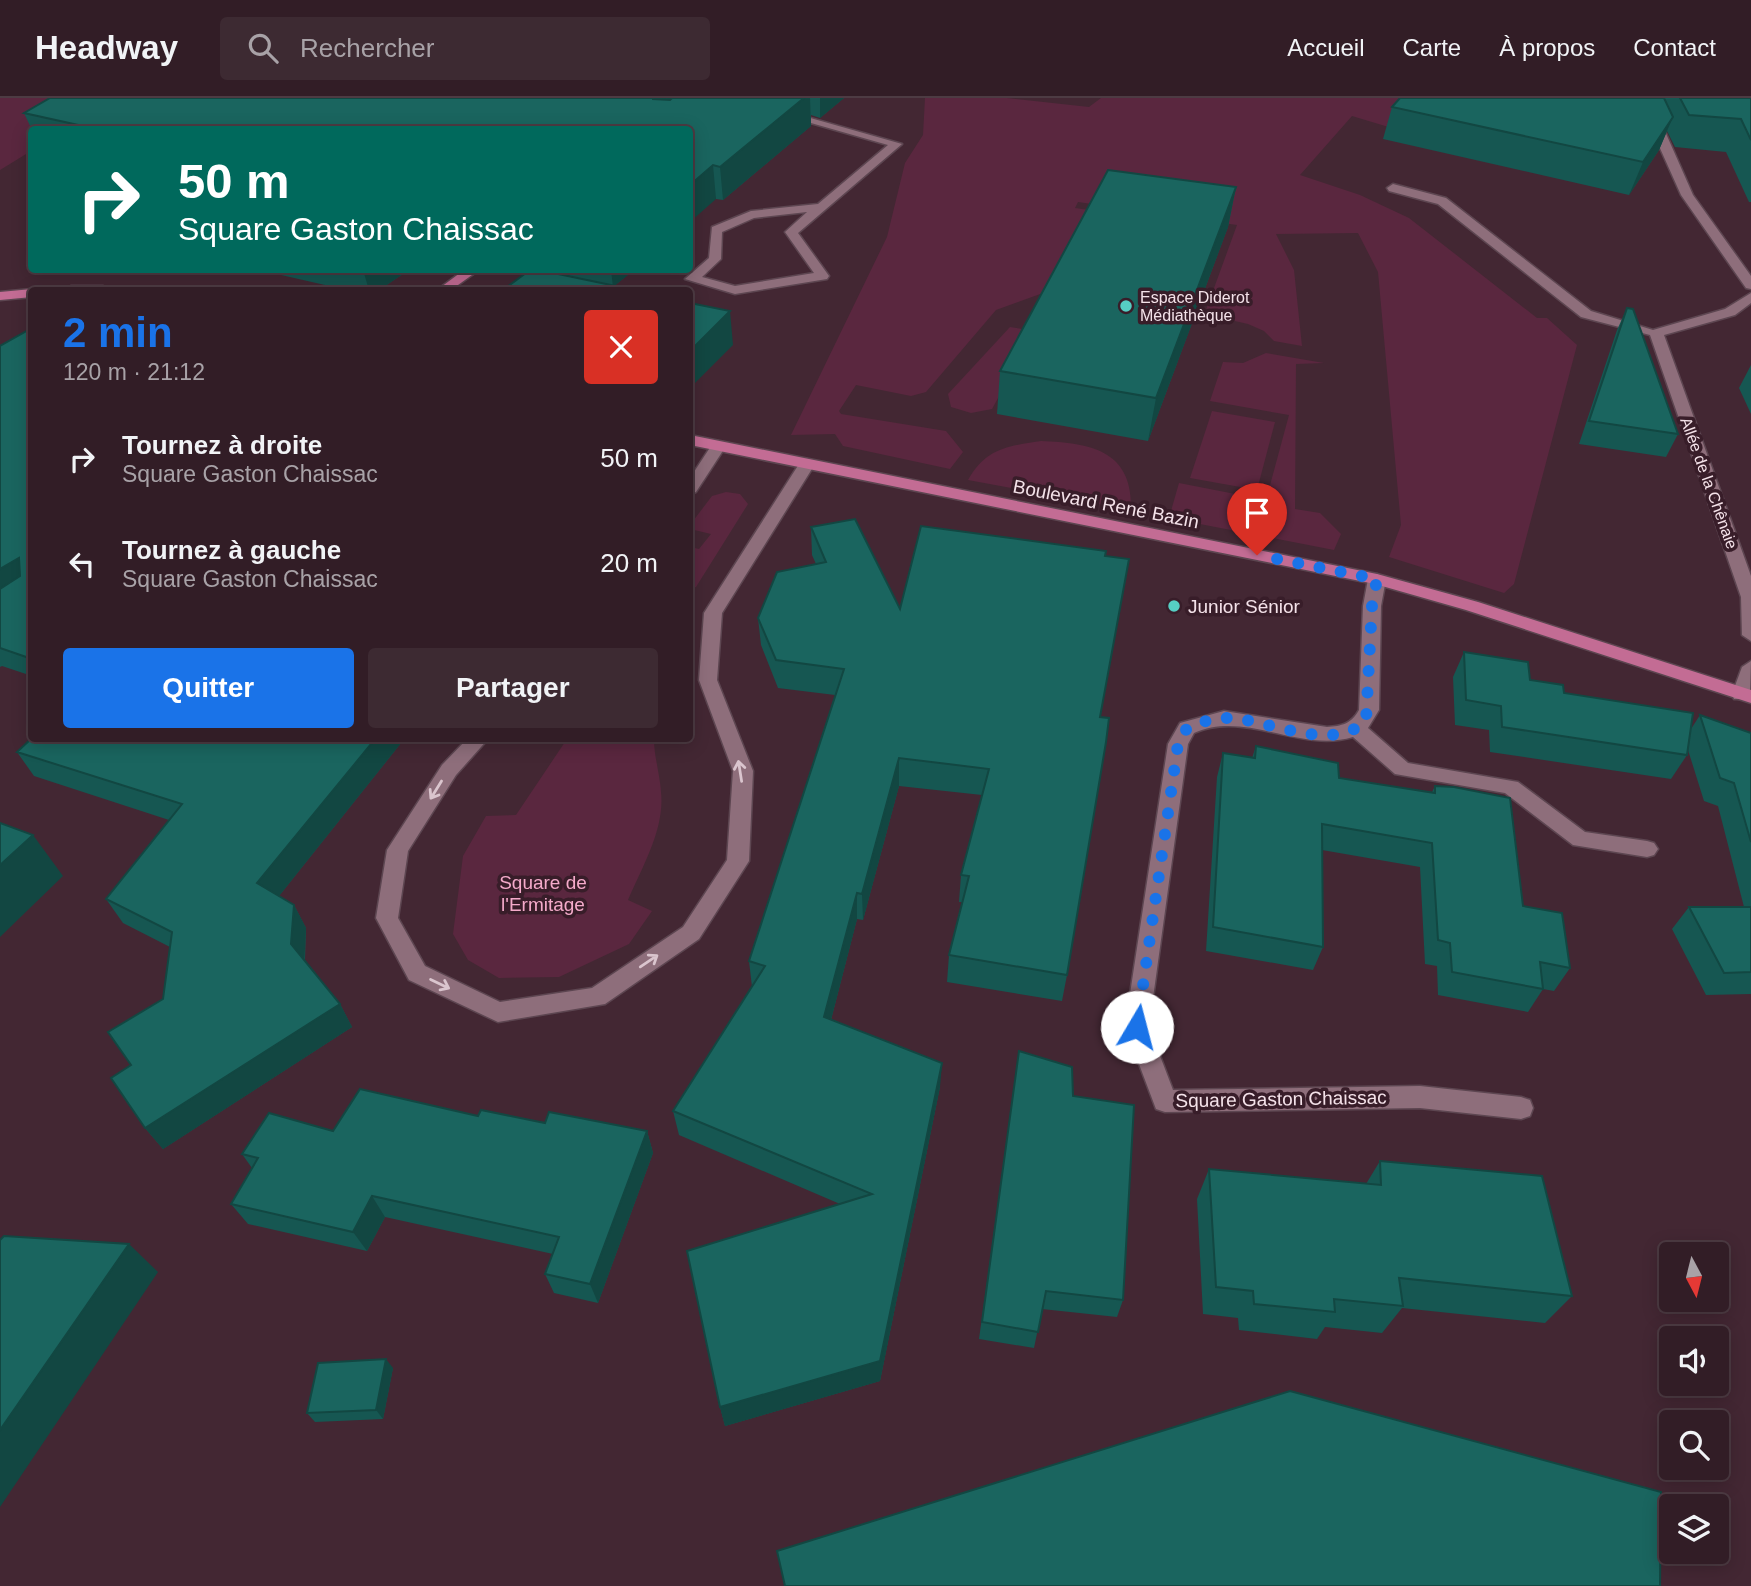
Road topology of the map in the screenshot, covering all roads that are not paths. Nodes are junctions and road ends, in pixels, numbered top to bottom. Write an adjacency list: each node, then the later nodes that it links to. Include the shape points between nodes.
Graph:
1 (728, 98): 4 (street, via 897,144)
2 (1642, 119): 6 (street, via 1655,120 1687,195)
3 (1393, 188): 11 (street, via 1442,201 1586,314)
4 (818, 207): 4 (street, via 791,232 822,276 735,290 692,279 715,259 716,230 751,215)
5 (468, 273): 7 (main road)
6 (1751, 285)
7 (447, 287)
8 (28, 293): 9 (main road)
9 (0, 296)
10 (1751, 297): 11 (street, via 1730,312)
11 (1656, 333): 17 (street, Allée de la Chênaie, via 1750,597)
12 (693, 441): 13 (main road, Boulevard René Bazin)
13 (718, 446): 14 (main road, Boulevard René Bazin); 15 (street)
14 (807, 464): 16 (main road, Boulevard René Bazin); 21 (street, one-way to 14, via 449,770 398,850 387,918 417,973 498,1012 597,997 691,933 738,861 743,771 708,680 713,613)
15 (693, 484)
16 (1377, 579): 19 (main road, Boulevard René Bazin); 20 (street, via 1369,710)
17 (1751, 635)
18 (1751, 667): 19 (street)
19 (1746, 696)
20 (1357, 729): 22 (street, via 1402,769 1511,788 1580,839); 23 (street, Square Gaston Chaissac, via 1319,734 1224,718 1187,728 1178,744 1137,1027 1165,1101 1420,1097)
21 (476, 742)
22 (1647, 849)
23 (1521, 1108)

